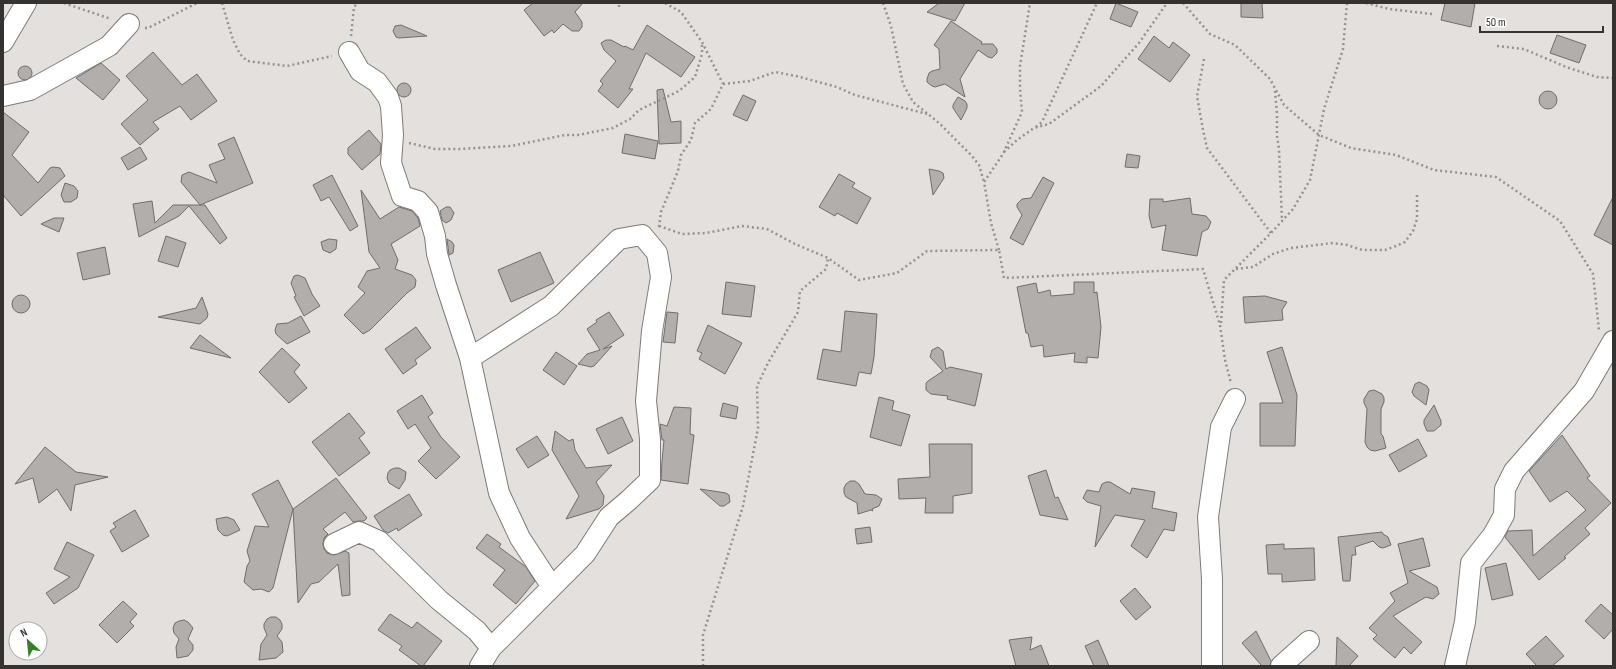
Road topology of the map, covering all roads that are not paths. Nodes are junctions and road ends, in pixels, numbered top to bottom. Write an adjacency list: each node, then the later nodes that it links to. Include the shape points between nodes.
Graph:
1 (26, 3): 3 (street)
2 (129, 24): 5 (street, via 109,46 30,90)
3 (3, 42)
4 (349, 52): 7 (street, via 360,71 378,82 388,97 393,141 391,163 402,196 418,201 428,212 436,236 437,254 444,279)
5 (3, 96)
6 (1613, 341): 16 (street, via 1584,391 1514,471 1505,489 1504,515 1493,535 1471,563 1465,622)
7 (470, 358): 10 (street, via 499,493 520,538); 10 (street, via 551,306 619,239 642,235 657,254 661,277 652,331 646,401 650,439 650,480 609,517 585,554)
8 (1235, 399): 14 (street, via 1221,427 1208,517 1212,579)
9 (334, 544): 12 (street, via 359,532 379,542 439,600 477,631)
10 (552, 587): 12 (street)
11 (1309, 641): 15 (street)
12 (490, 648): 13 (street)
13 (480, 666)
14 (1212, 666)
15 (1281, 666)
16 (1455, 666)

